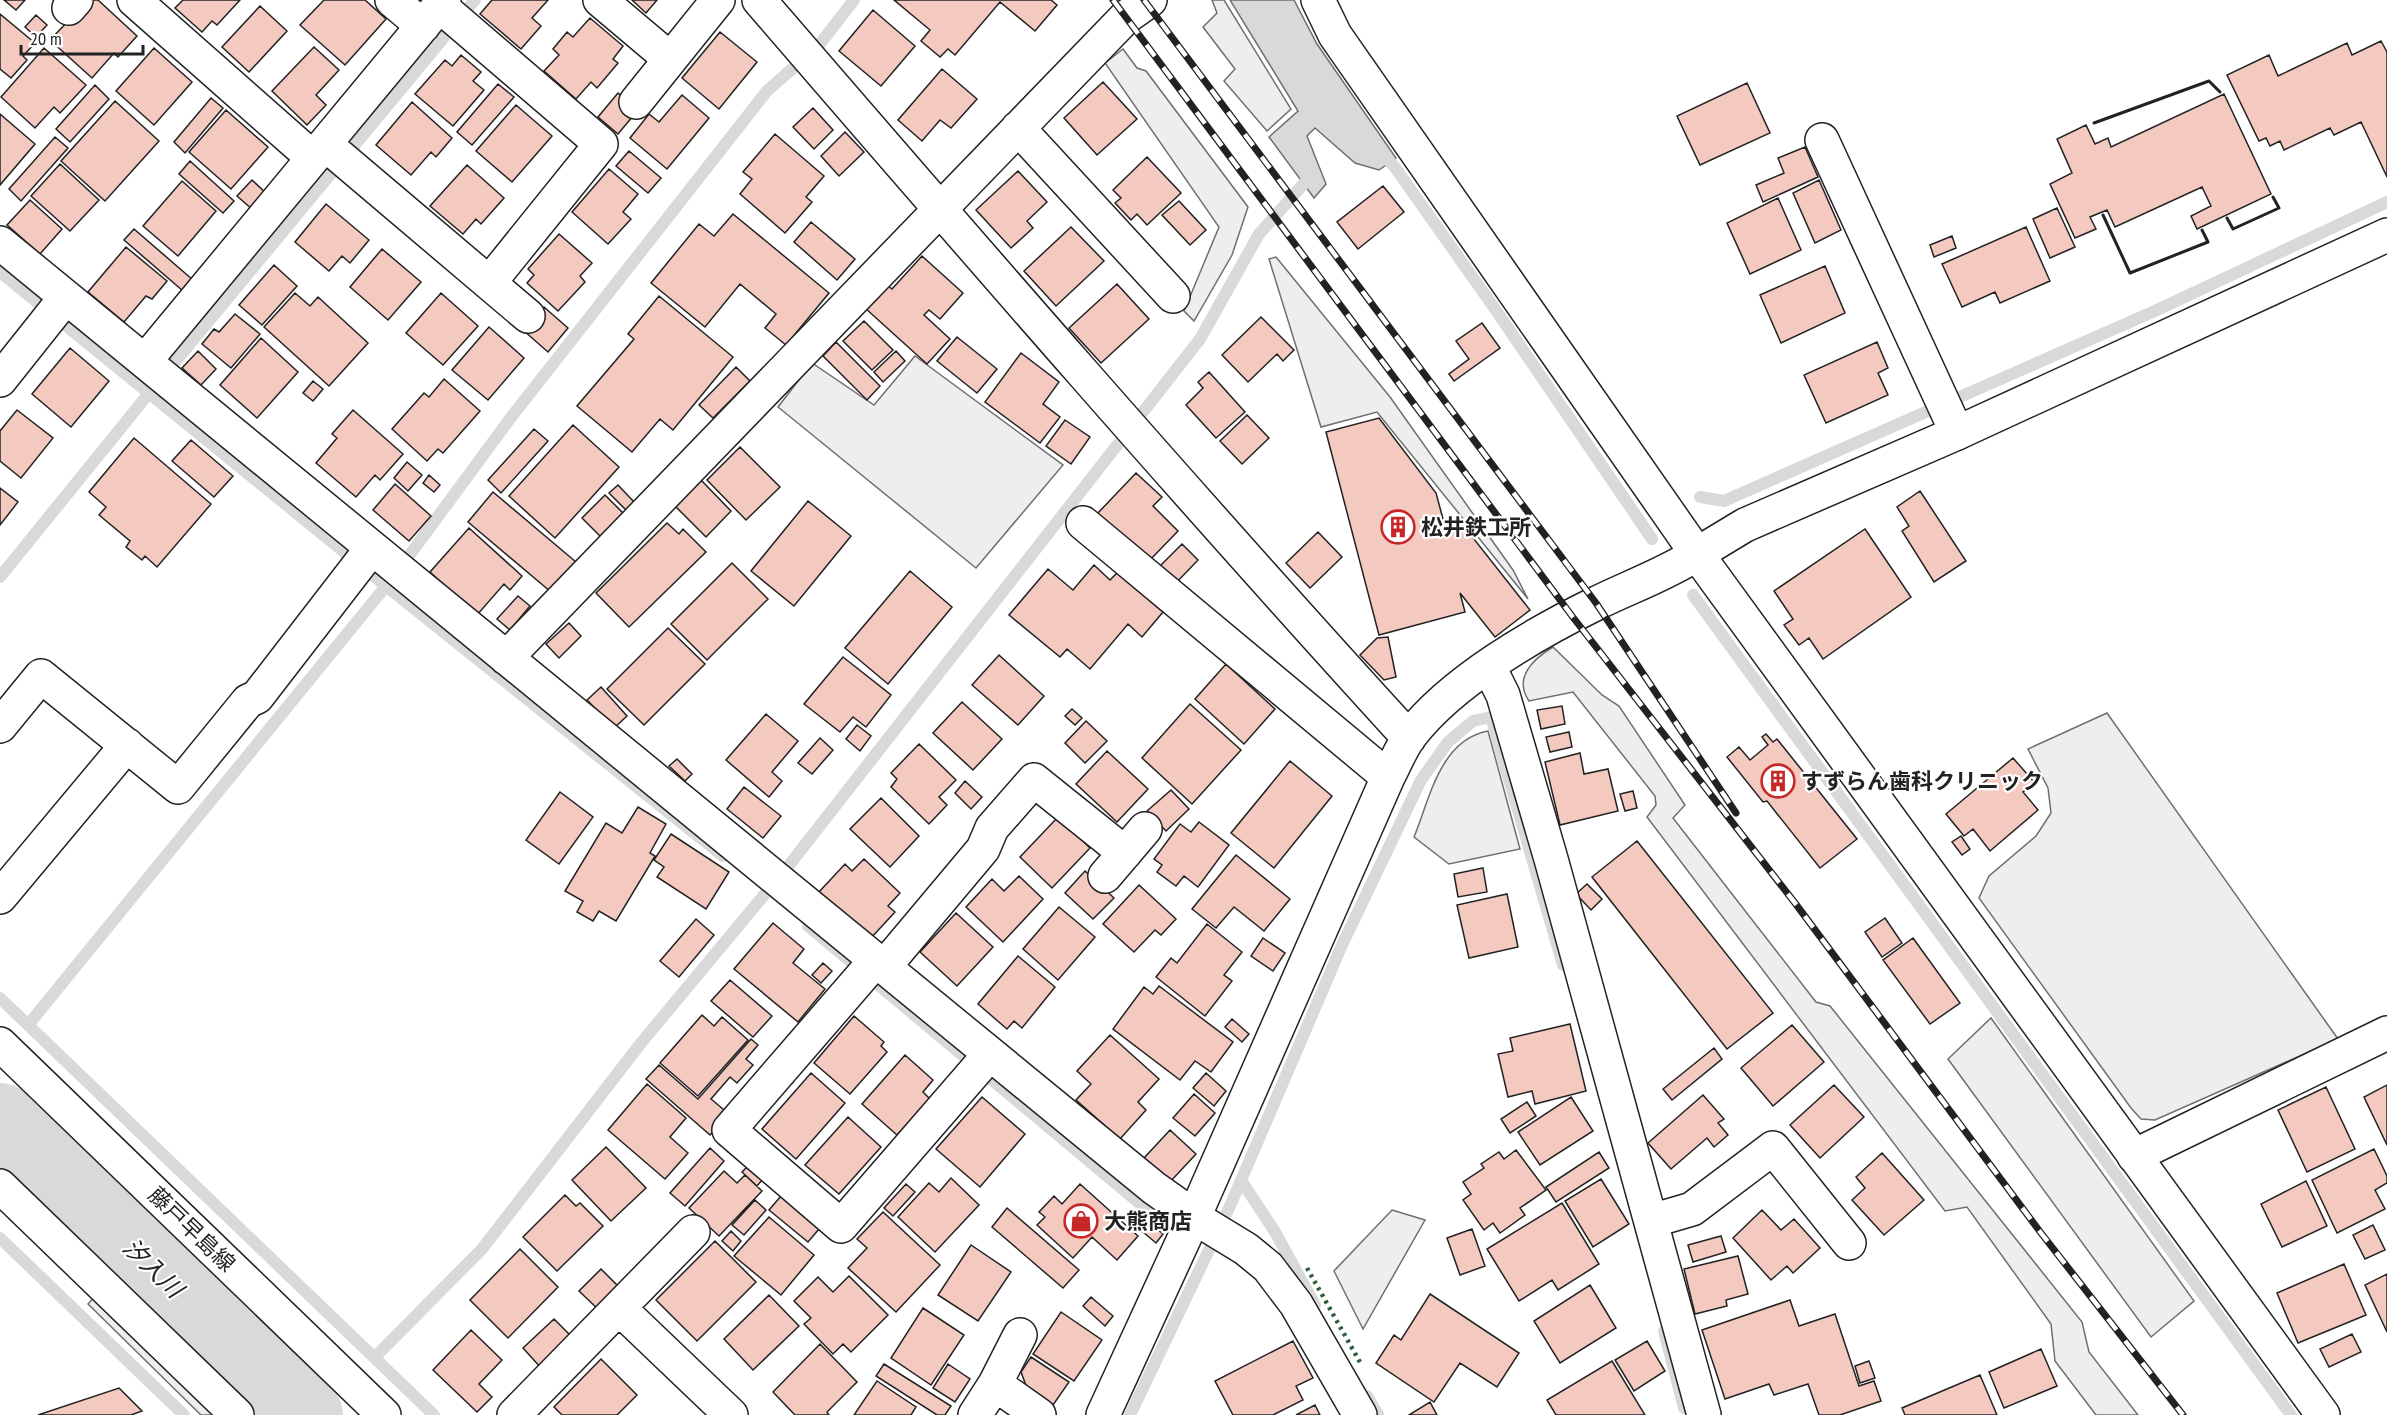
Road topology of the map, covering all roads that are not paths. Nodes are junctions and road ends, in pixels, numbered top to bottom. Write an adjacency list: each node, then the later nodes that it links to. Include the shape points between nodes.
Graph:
1 (134, 0): 13 (street)
2 (392, 0): 8 (street)
3 (600, 0): 9 (street)
4 (718, 0): 9 (street)
5 (759, 0): 14 (street)
6 (1150, 0): 11 (street, via 1126,17)
7 (1318, 0): 25 (street, via 1335,35)
8 (445, 16): 13 (street); 17 (street, via 601,144)
9 (670, 59): 10 (street)
10 (636, 102)
11 (1018, 128): 14 (street); 18 (street)
12 (1822, 140): 23 (street)
13 (331, 155): 17 (street); 21 (street)
14 (940, 212): 27 (street); 30 (street)
15 (2387, 235): 23 (street)
16 (0, 243): 19 (street)
17 (489, 283): 20 (street)
18 (1173, 296)
19 (56, 309): 21 (street); 22 (street)
20 (528, 316)
21 (156, 370): 26 (street)
22 (0, 380)
23 (1949, 415): 25 (street)
24 (1083, 523): 32 (street)
25 (1697, 554): 28 (street, via 1668,572 1572,616); 39 (street)
26 (376, 564): 27 (street); 31 (street, via 257,697 248,701 178,787)
27 (506, 658): 35 (street, via 776,878)
28 (1489, 667): 30 (street, via 1442,700); 41 (street, via 1503,695)
29 (0, 726): 31 (street, via 41,676)
30 (1409, 738): 32 (street)
31 (127, 745): 34 (street)
32 (1388, 777): 42 (street)
33 (1125, 853): 35 (street, via 1034,780 992,828 983,849)
34 (0, 897)
35 (872, 968): 38 (street); 38 (street, via 729,1130 841,1226)
36 (2387, 1033): 39 (street)
37 (0, 1044): 49 (street, 藤戸早島線)
38 (982, 1063): 42 (street)
39 (2134, 1156): 57 (street)
40 (0, 1186): 48 (street)
41 (1651, 1221): 44 (street, via 1692,1209 1773,1148); 56 (street)
42 (1210, 1227): 54 (street); 55 (street, via 1268,1267 1296,1304)
43 (693, 1232): 45 (street)
44 (1849, 1243)
45 (619, 1308): 50 (street); 51 (street)
46 (1020, 1335): 47 (street)
47 (995, 1384): 52 (street); 53 (street)
48 (237, 1415)
49 (384, 1415)
50 (514, 1415)
51 (731, 1415)
52 (975, 1415)
53 (1040, 1415)
54 (1103, 1415)
55 (1360, 1415)
56 (1704, 1415)
57 (2323, 1415)

